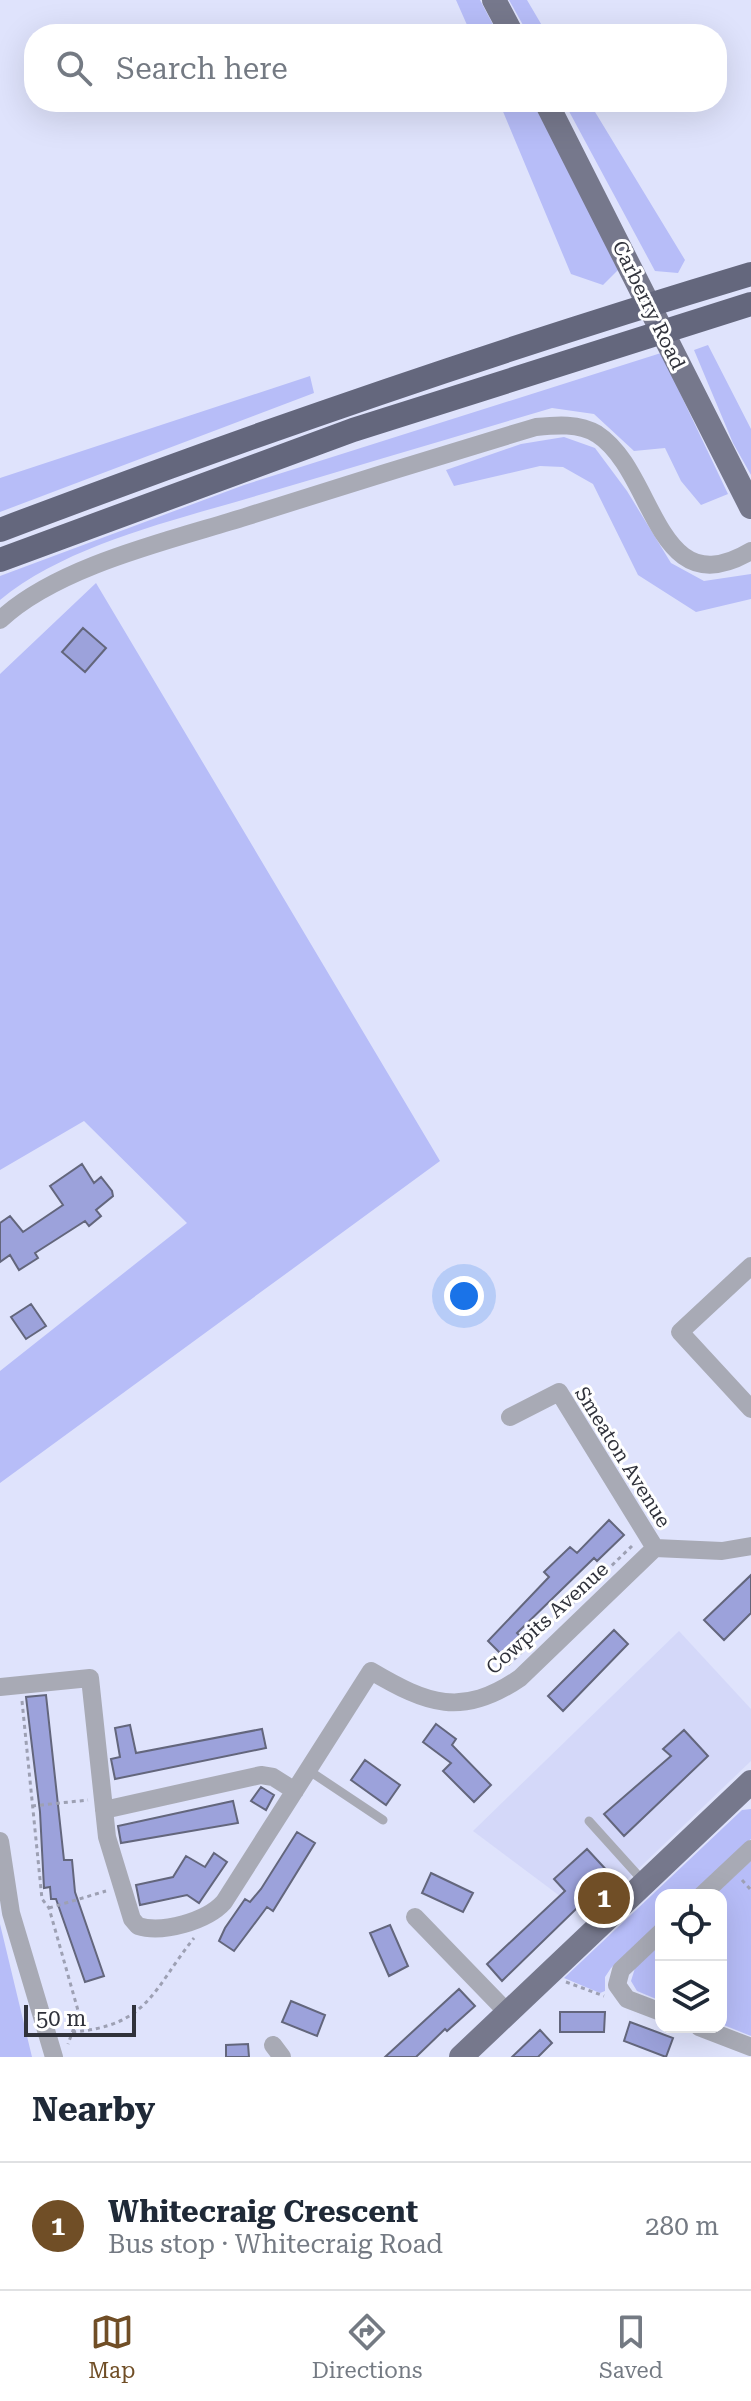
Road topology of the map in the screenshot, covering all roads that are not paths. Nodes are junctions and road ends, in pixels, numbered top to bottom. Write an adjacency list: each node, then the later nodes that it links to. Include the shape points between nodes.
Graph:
1 (494, 0): 2 (main road)
2 (507, 24)
3 (551, 112): 6 (main road, Carberry Road)
4 (751, 274): 7 (highway, via 262,431)
5 (751, 304): 9 (highway, via 382,420)
6 (751, 507)
7 (0, 530)
8 (751, 551): 10 (street, via 722,566 693,563 678,554 611,445 595,432 555,425 123,555 31,595)
9 (0, 560)
10 (0, 620)
11 (751, 1266): 12 (street, via 680,1332)
12 (751, 1409)
13 (510, 1417): 14 (street, Smeaton Avenue, via 559,1392)
14 (652, 1543): 15 (street, via 722,1551); 17 (street, Cowpits Avenue, via 520,1678 497,1694 454,1704 432,1701 371,1671)
15 (751, 1546)
16 (0, 1687): 20 (street, via 90,1678)
17 (308, 1770): 19 (street); 21 (lane)
18 (751, 1783): 25 (main road)
19 (295, 1791): 20 (street, via 261,1775); 20 (street, via 224,1902 209,1915 158,1928 138,1926 107,1837)
20 (104, 1804)
21 (383, 1820)
22 (589, 1821): 25 (lane)
23 (0, 1841): 33 (street, via 11,1913)
24 (751, 1849): 26 (street)
25 (644, 1882): 30 (main road)
26 (708, 1889)
27 (415, 1917): 30 (street)
28 (655, 1938): 29 (street, via 617,1978 620,1992)
29 (655, 2009)
30 (507, 2012): 34 (main road)
31 (715, 2033): 32 (street)
32 (751, 2047)
33 (59, 2053)
34 (461, 2057)

